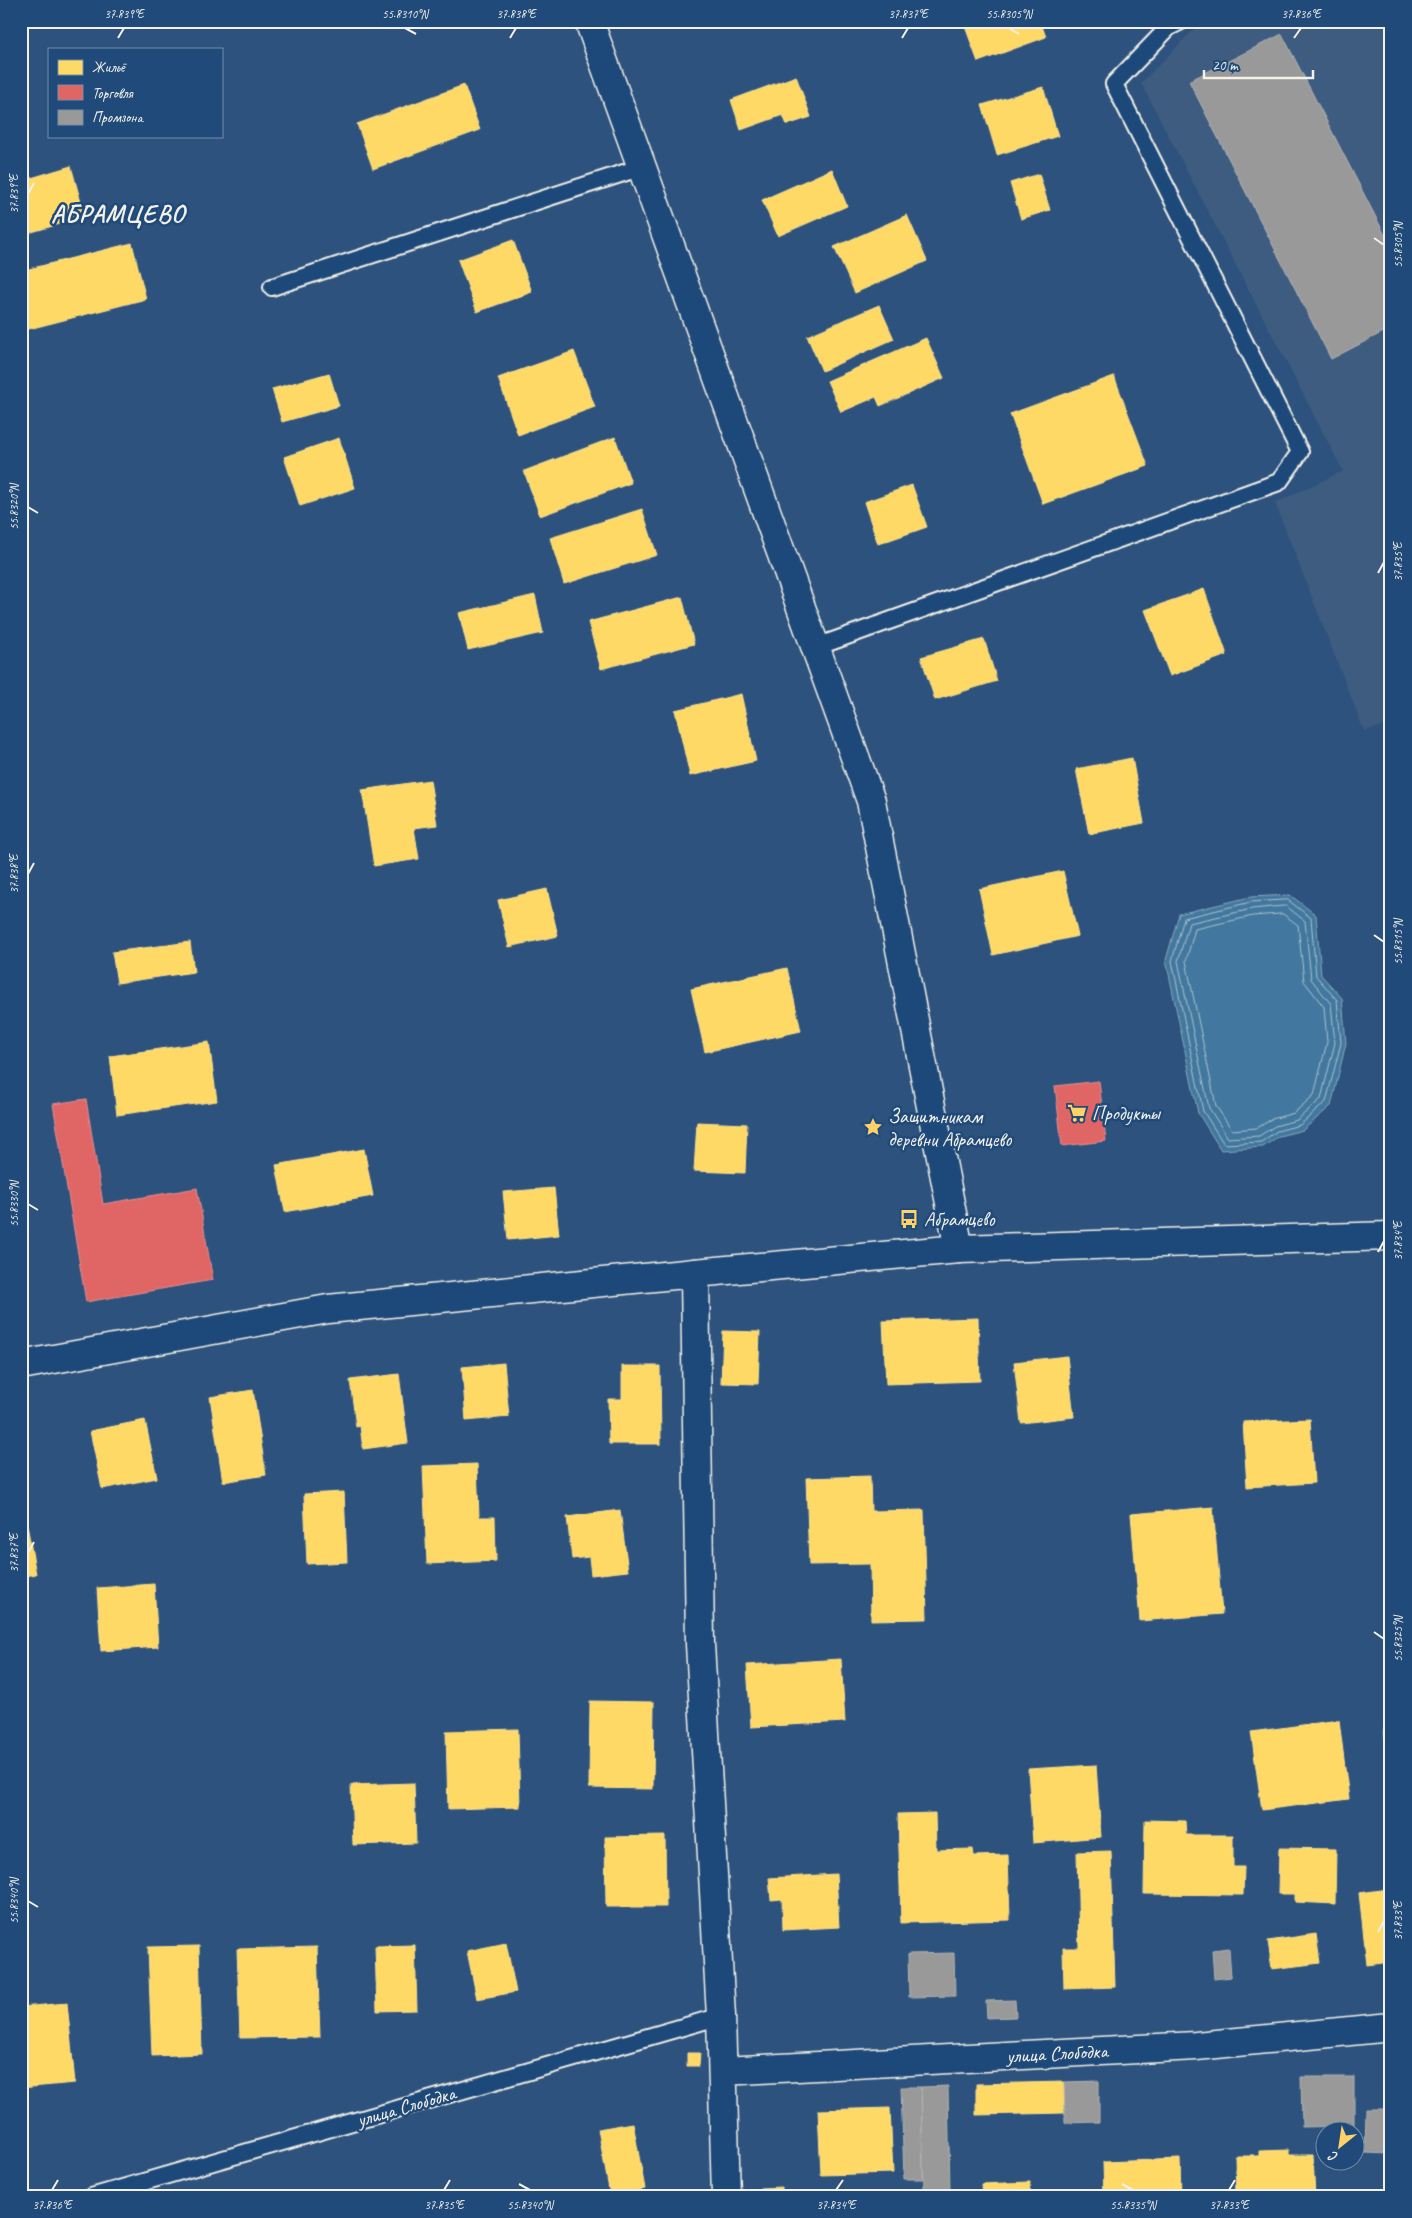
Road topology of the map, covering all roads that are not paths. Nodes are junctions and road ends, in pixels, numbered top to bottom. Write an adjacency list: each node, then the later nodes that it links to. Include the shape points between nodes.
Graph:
1 (589, 21): 3 (street)
2 (1181, 21): 5 (lane, via 1169,27 1114,84 1300,452 1279,482)
3 (642, 167): 4 (lane); 5 (street)
4 (272, 287)
5 (816, 647): 7 (street, via 872,801)
6 (1391, 1236): 7 (street)
7 (959, 1249): 8 (street)
8 (696, 1273): 9 (street, via 328,1309); 10 (street, via 700,1644)
9 (21, 1365)
10 (721, 2016): 12 (street); 13 (lane, улица Слободка)
11 (1391, 2027): 12 (street, улица Слободка, via 1196,2046)
12 (723, 2071): 14 (street)
13 (91, 2197)
14 (726, 2197)

